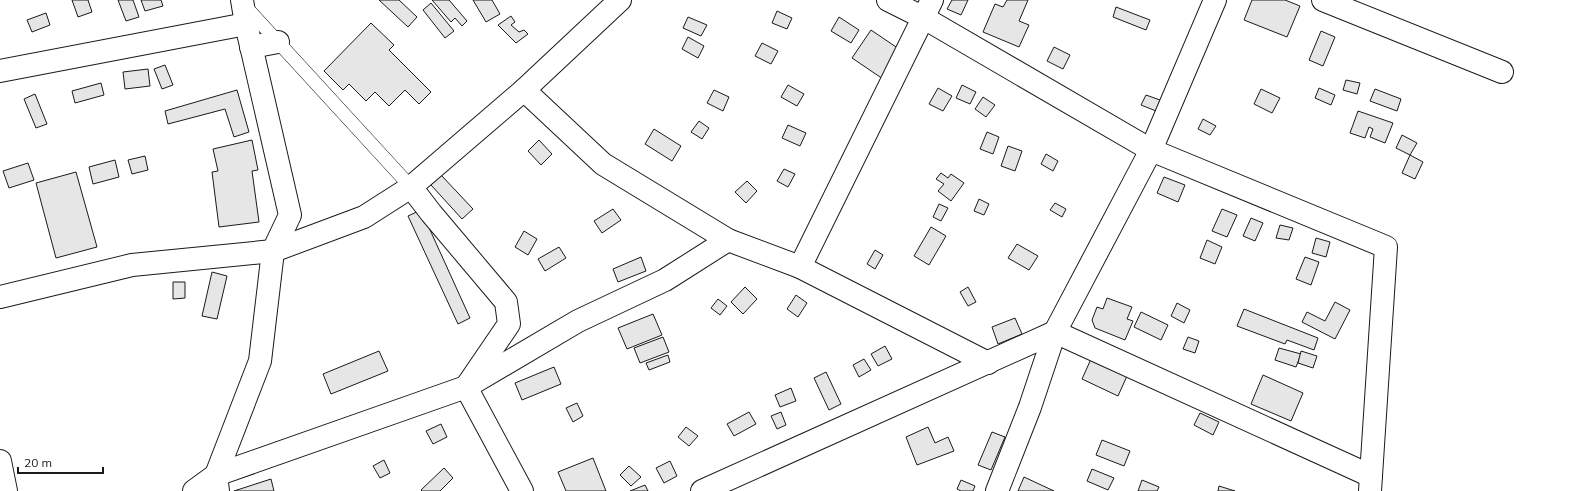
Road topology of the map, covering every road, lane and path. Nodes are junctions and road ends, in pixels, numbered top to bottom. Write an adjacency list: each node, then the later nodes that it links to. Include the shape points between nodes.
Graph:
1 (620, 0): 11 (street)
2 (888, 0): 6 (street)
3 (1215, 0): 12 (street)
4 (1323, 0): 10 (street)
5 (244, 7): 7 (lane); 8 (street); 9 (street)
6 (928, 9): 12 (street); 16 (street)
7 (278, 42): 8 (street); 13 (lane)
8 (251, 47): 15 (street, via 290,215)
9 (0, 71)
10 (1502, 72)
11 (524, 90): 13 (street); 14 (street, via 604,164)
12 (1151, 150): 18 (street); 23 (street, via 1386,246)
13 (411, 187): 15 (street, via 364,217); 20 (street, via 506,302 509,324)
14 (728, 240): 16 (street); 20 (street, via 665,280 578,321)
15 (273, 250): 17 (street, via 132,265); 22 (street, via 260,361)
16 (800, 267): 19 (street)
17 (0, 297)
18 (1055, 332): 19 (street); 23 (street); 28 (street, via 1030,407)
19 (988, 363): 27 (street)
20 (466, 387): 22 (street); 26 (street)
21 (0, 461): 24 (street)
22 (217, 483): 25 (street)
23 (1370, 483)
24 (6, 491)
25 (194, 491)
26 (522, 491)
27 (702, 491)
28 (997, 491)

